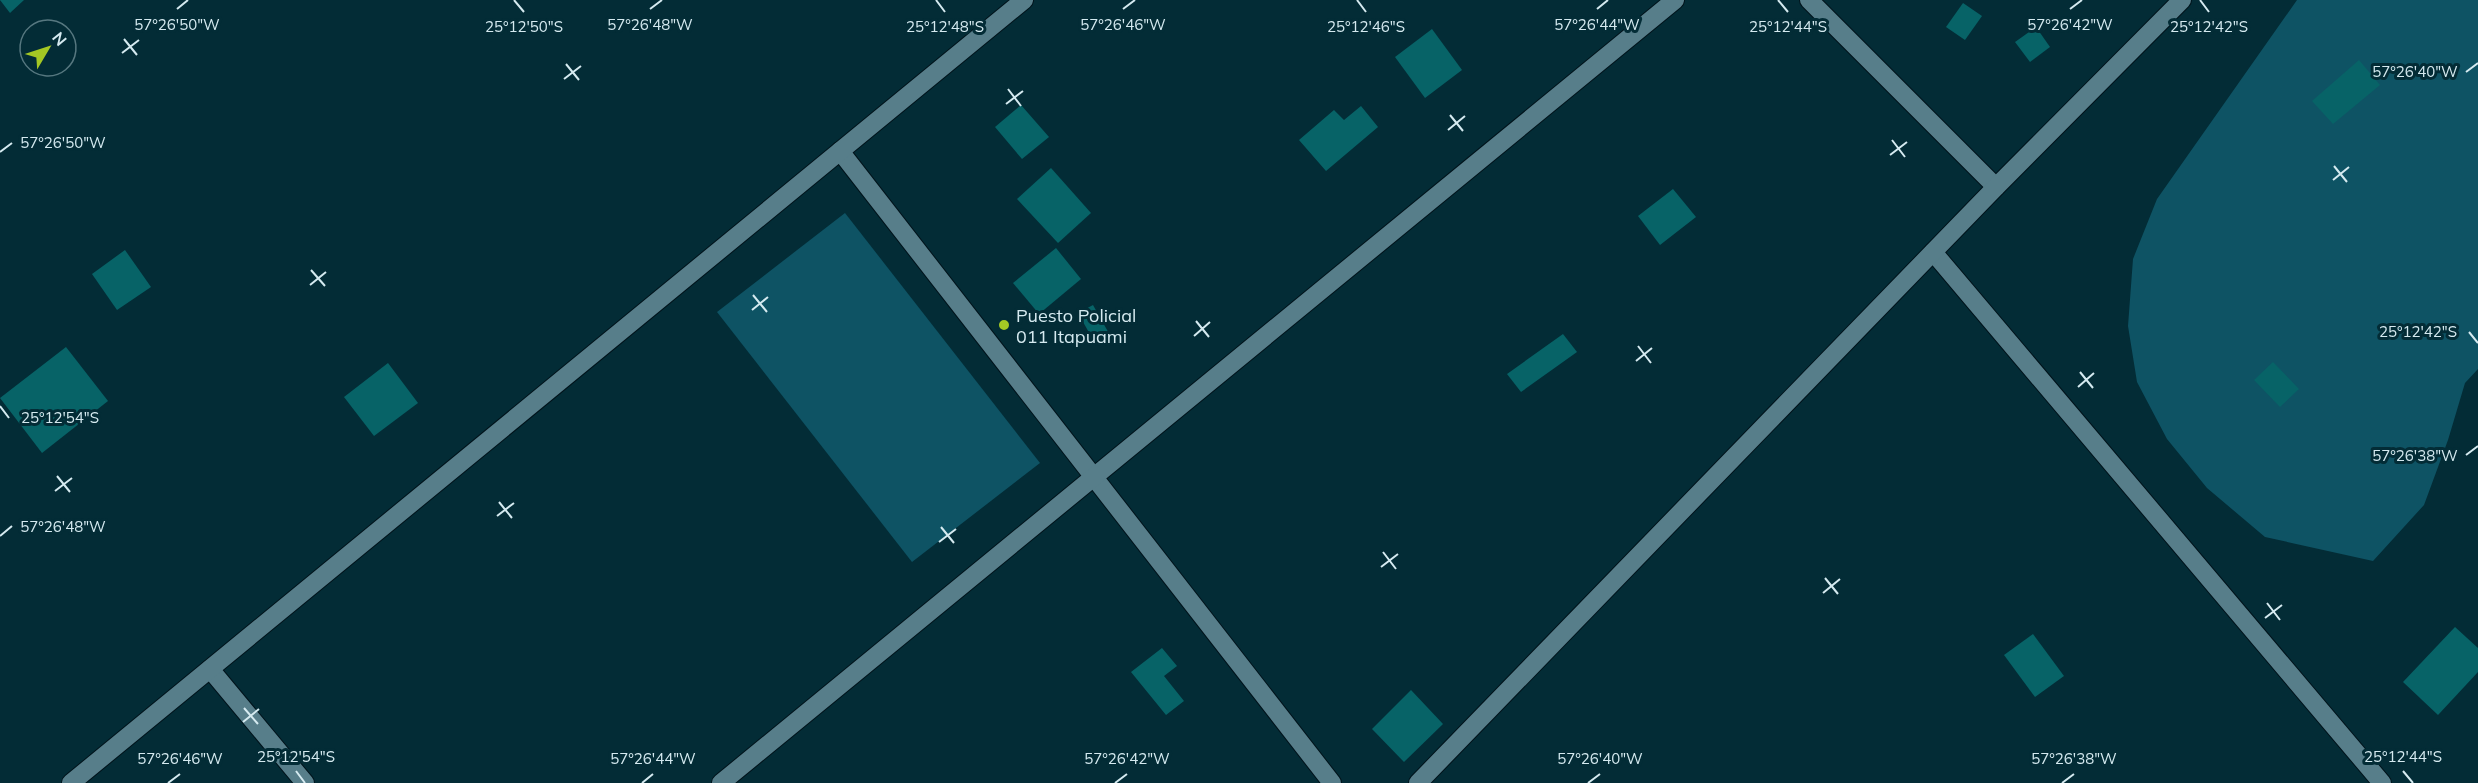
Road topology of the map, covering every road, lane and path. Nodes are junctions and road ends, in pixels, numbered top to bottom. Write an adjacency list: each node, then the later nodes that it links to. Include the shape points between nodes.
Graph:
1 (1024, 0): 5 (street)
2 (1675, 0): 8 (street)
3 (1809, 0): 6 (street)
4 (2182, 0): 6 (street)
5 (840, 151): 8 (street); 9 (street)
6 (1996, 187): 7 (street)
7 (1933, 252): 14 (street); 15 (street)
8 (1094, 477): 12 (street); 13 (street)
9 (210, 669): 10 (street); 11 (street)
10 (71, 783)
11 (305, 783)
12 (721, 783)
13 (1332, 783)
14 (1418, 783)
15 (2382, 783)

